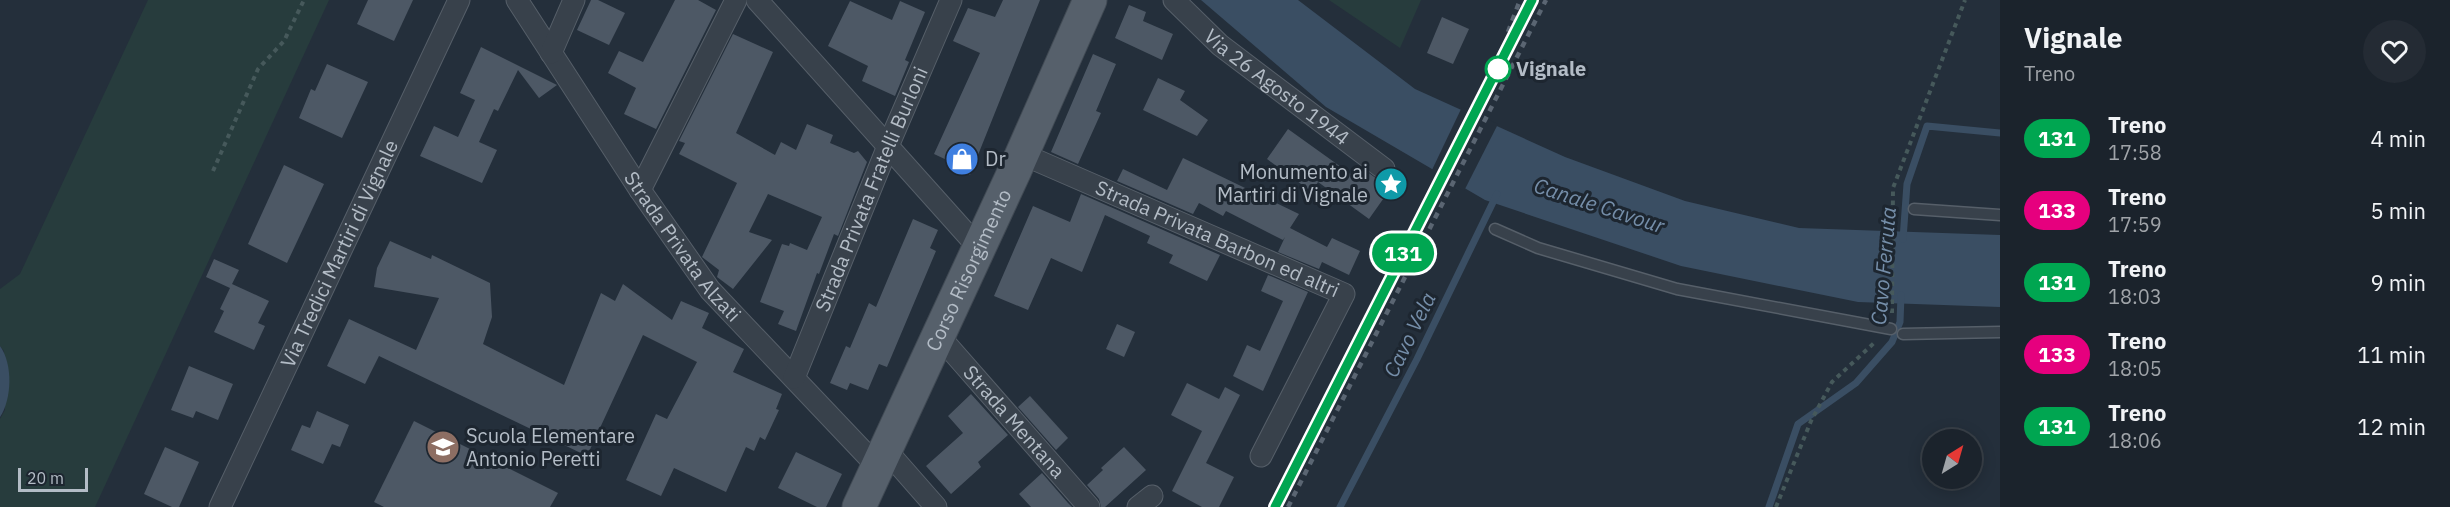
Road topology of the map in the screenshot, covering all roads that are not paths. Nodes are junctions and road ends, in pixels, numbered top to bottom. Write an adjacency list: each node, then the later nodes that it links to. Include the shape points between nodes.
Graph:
1 (459, 0): 25 (street, Via Tredici Martiri di Vignale)
2 (517, 0): 9 (street, Strada Privata Alzati)
3 (574, 0): 9 (street)
4 (736, 0): 13 (street)
5 (757, 0): 10 (street)
6 (951, 0): 10 (street, Strada Privata Fratelli Burloni)
7 (1090, 0): 11 (main road, Corso Risorgimento)
8 (1174, 0): 12 (street, Via 26 Agosto 1944, via 1220,45)
9 (551, 53): 13 (street, Strada Privata Alzati)
10 (888, 146): 17 (street); 22 (street, Strada Privata Fratelli Burloni)
11 (1022, 154): 17 (main road, Corso Risorgimento); 23 (street, Strada Privata Barbon ed altri, via 1344,294)
12 (1384, 169)
13 (640, 190): 22 (street, Strada Privata Alzati, via 710,290)
14 (1914, 209): 15 (lane)
15 (2000, 215)
16 (1495, 229): 18 (lane, via 1538,248 1677,289)
17 (979, 248): 21 (main road, Corso Risorgimento)
18 (1891, 329)
19 (2000, 332): 20 (lane)
20 (1903, 334)
21 (939, 336): 24 (main road, Corso Risorgimento); 28 (street, Strada Mentana)
22 (794, 378): 24 (street, Strada Privata Alzati)
23 (1261, 456)
24 (882, 459): 26 (main road, Corso Risorgimento); 27 (street, Strada Privata Alzati)
25 (220, 507)
26 (859, 507)
27 (936, 507)
28 (1089, 507)

